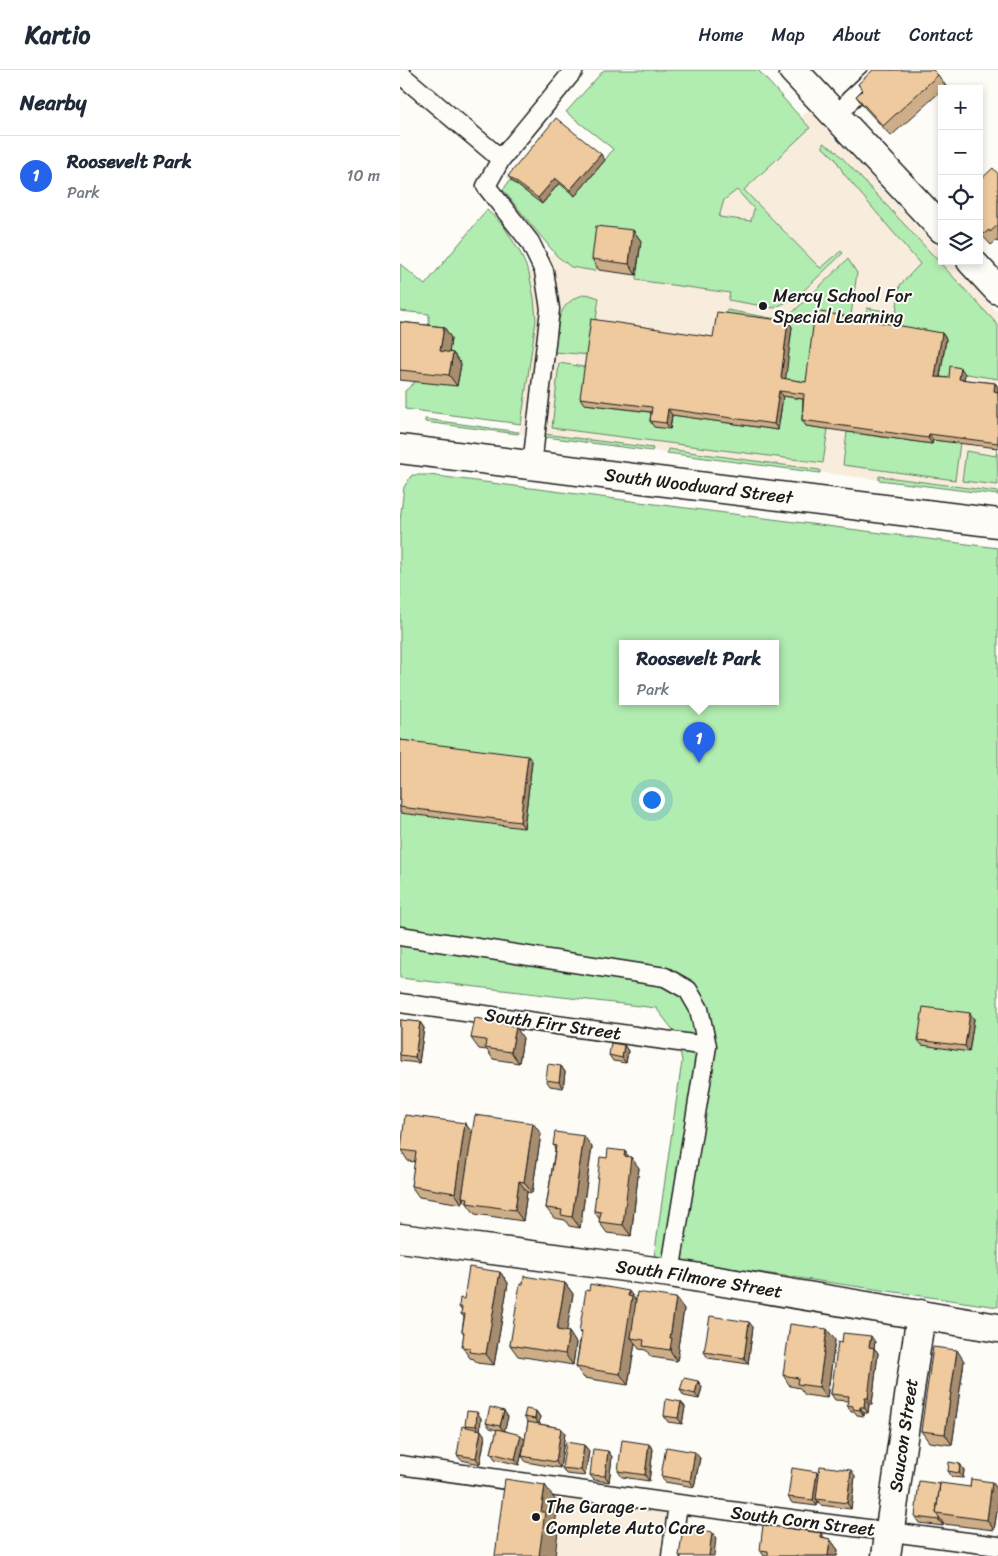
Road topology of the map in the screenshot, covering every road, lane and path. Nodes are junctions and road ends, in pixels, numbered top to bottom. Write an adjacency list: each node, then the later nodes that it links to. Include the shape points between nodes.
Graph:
1 (574, 70): 6 (lane)
2 (793, 70): 5 (street)
3 (882, 70): 5 (lane, via 850,100)
4 (400, 74): 6 (lane)
5 (838, 118): 7 (street)
6 (501, 159): 11 (lane, via 486,186 530,242 544,271 550,309)
7 (938, 225)
8 (976, 265): 9 (street)
9 (998, 290)
10 (400, 449): 11 (street, South Woodward Street)
11 (532, 465): 12 (street, South Woodward Street)
12 (998, 523)
13 (400, 936): 15 (lane, via 665,977 688,990 699,1009)
14 (400, 1004): 15 (lane, South Firr Street)
15 (707, 1046): 17 (lane)
16 (400, 1238): 17 (street, South Filmore Street)
17 (670, 1273): 18 (street, South Filmore Street)
18 (921, 1314): 19 (street, South Filmore Street); 22 (street, Saucon Street)
19 (998, 1328)
20 (400, 1465): 21 (lane, South Corn Street)
21 (678, 1504): 22 (lane, South Corn Street); 24 (lane)
22 (887, 1544): 23 (lane, South Corn Street)
23 (998, 1546)
24 (670, 1556)

